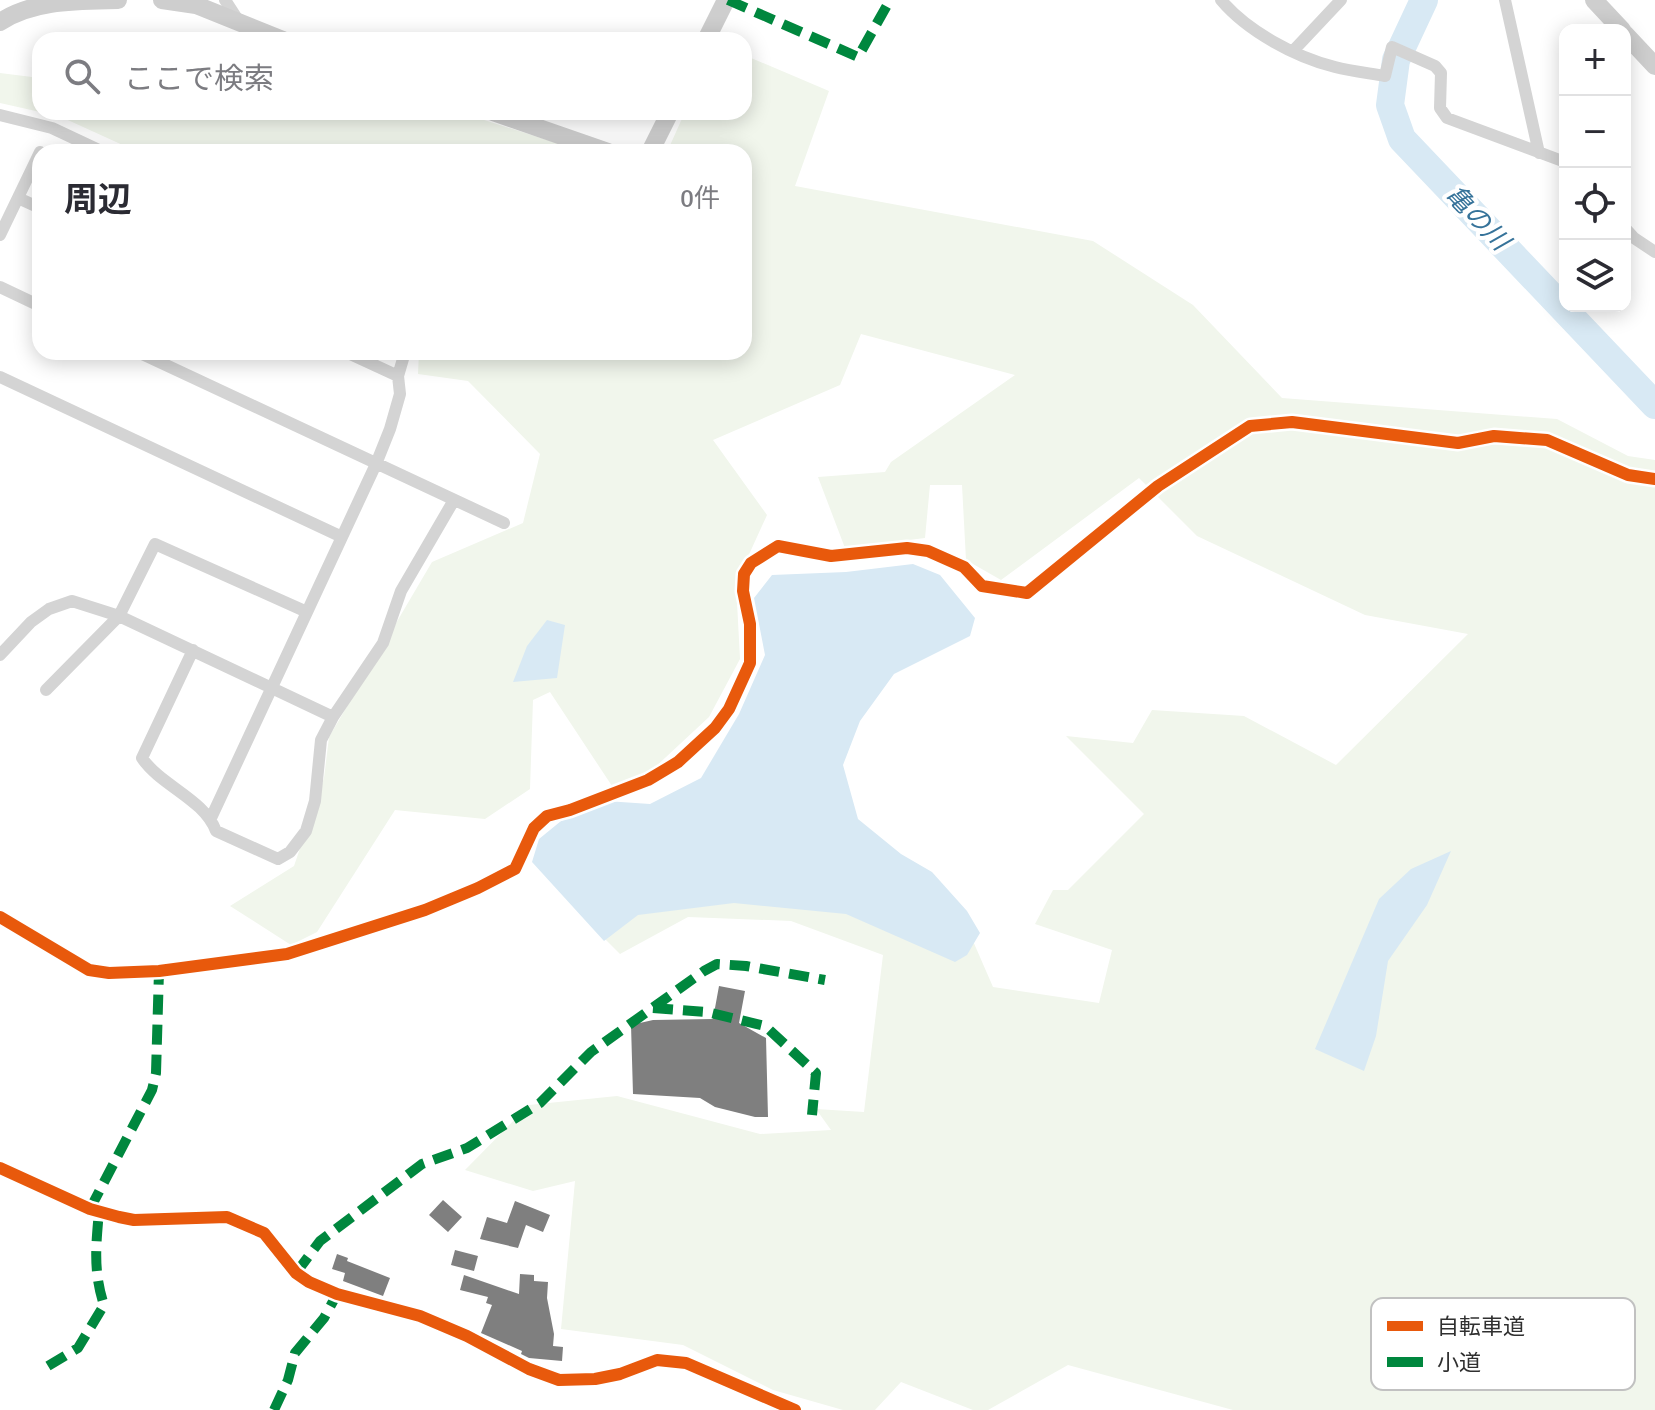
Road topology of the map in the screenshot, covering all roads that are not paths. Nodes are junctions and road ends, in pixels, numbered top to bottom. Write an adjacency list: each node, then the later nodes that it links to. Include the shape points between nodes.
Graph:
1 (118, 0): 9 (street, via 36,3)
2 (162, 0): 10 (street, via 196,5)
3 (225, 0): 10 (street)
4 (726, 0): 13 (street)
5 (1221, 0): 15 (street, via 1236,18)
6 (1341, 0): 15 (street)
7 (1505, 0): 25 (street)
8 (1594, 0): 11 (street)
9 (0, 22)
10 (240, 23): 12 (street)
11 (1616, 24)
12 (263, 32)
13 (710, 32)
14 (1631, 40): 16 (street)
15 (1293, 51): 25 (street, via 1332,67 1385,76 1392,47 1441,73 1440,108 1447,118)
16 (1655, 66)
17 (0, 115): 20 (street)
18 (516, 120): 23 (street)
19 (666, 120): 24 (street)
20 (52, 128): 21 (street); 22 (street)
21 (44, 144)
22 (86, 144)
23 (585, 144)
24 (654, 144)
25 (1539, 153): 26 (street)
26 (1559, 160)
27 (32, 169): 28 (street)
28 (18, 198): 29 (street); 30 (street)
29 (32, 204)
30 (0, 235)
31 (1631, 235): 32 (street)
32 (1655, 252)
33 (0, 287): 34 (street)
34 (32, 302)
35 (155, 360): 40 (street)
36 (363, 360): 38 (street)
37 (403, 360): 38 (street)
38 (398, 376): 40 (street, via 400,394)
39 (0, 377): 44 (street)
40 (376, 464): 42 (street); 44 (street)
41 (1655, 479): 53 (street, via 1628,475 1547,440 1494,436 1458,443 1292,422 1250,426 1171,477 1027,593 982,586 964,567 928,551 907,548 831,556 778,546 751,563 744,574 750,663 715,728 678,762 648,780 547,816 534,828 515,869 478,888 287,954 159,971 89,970)
42 (454, 500): 43 (street); 51 (street, via 401,591 383,643)
43 (504, 523)
44 (342, 537): 45 (street)
45 (307, 612): 46 (street, via 155,544); 49 (street)
46 (119, 616): 47 (street); 48 (street, via 72,601 31,622); 50 (street)
47 (193, 650): 49 (street); 52 (street, via 142,758)
48 (0, 655)
49 (272, 687): 51 (street); 52 (street)
50 (46, 690)
51 (333, 717): 52 (street, via 321,740 315,801 306,831 290,852 278,859 216,831)
52 (211, 818)
53 (0, 917)
54 (0, 1168): 55 (street, via 119,1217 227,1217 264,1233 309,1282 420,1316 559,1380 620,1374 657,1360 686,1363)
55 (795, 1410)

